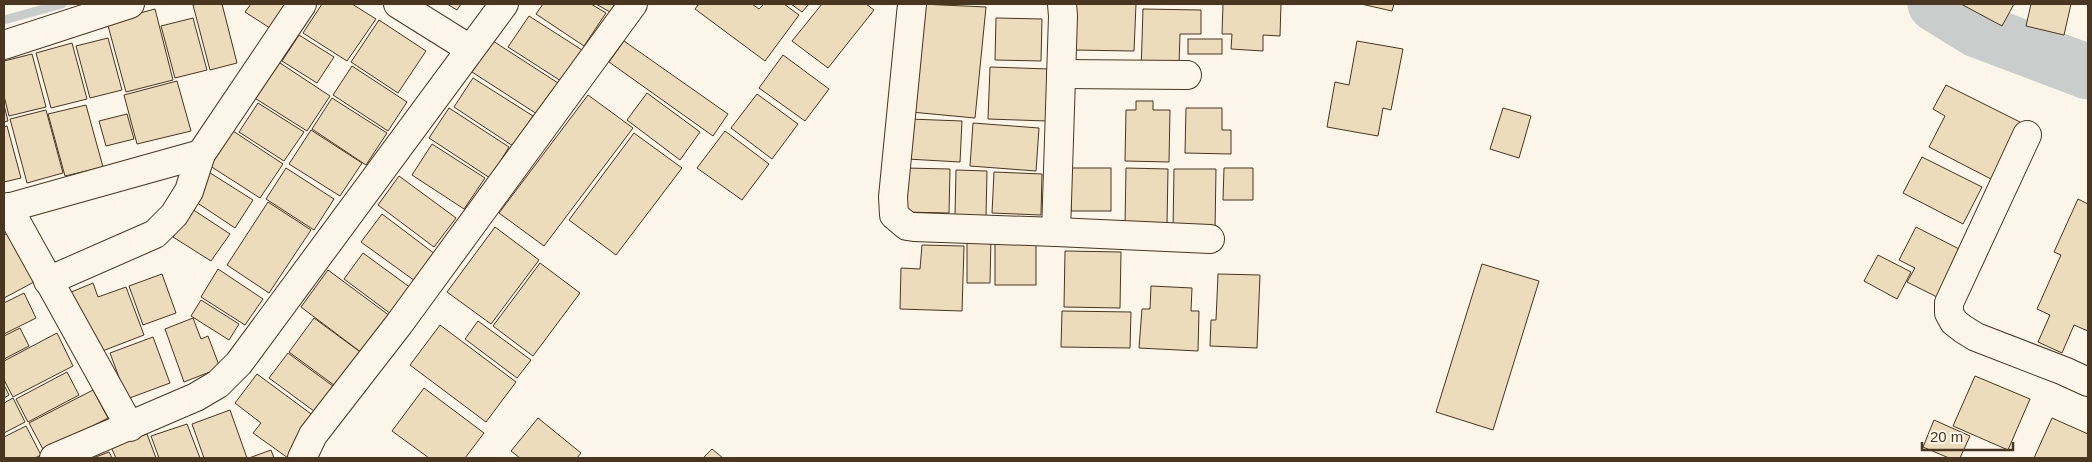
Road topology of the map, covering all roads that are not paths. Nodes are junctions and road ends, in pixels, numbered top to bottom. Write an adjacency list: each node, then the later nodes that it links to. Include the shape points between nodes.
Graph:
1 (130, 4): 8 (street)
2 (302, 4): 13 (street)
3 (398, 4): 9 (street)
4 (504, 4): 9 (street)
5 (633, 4): 21 (street, via 399,324 313,435)
6 (912, 4): 15 (street, via 893,197 894,215 907,226 914,227)
7 (1061, 4): 10 (street, via 1064,16)
8 (4, 44)
9 (470, 49): 19 (street, via 239,363 218,384 196,397)
10 (1061, 74): 11 (street); 15 (street)
11 (1187, 76)
12 (2027, 135): 18 (street, via 1949,303 1949,313 1954,322 1976,337)
13 (201, 154): 14 (street); 17 (street, via 189,191 174,215 154,234)
14 (6, 208): 17 (street)
15 (1056, 232): 16 (street)
16 (1210, 239)
17 (48, 281): 19 (street)
18 (2088, 382)
19 (130, 426): 20 (street)
20 (54, 458)
21 (302, 458)

